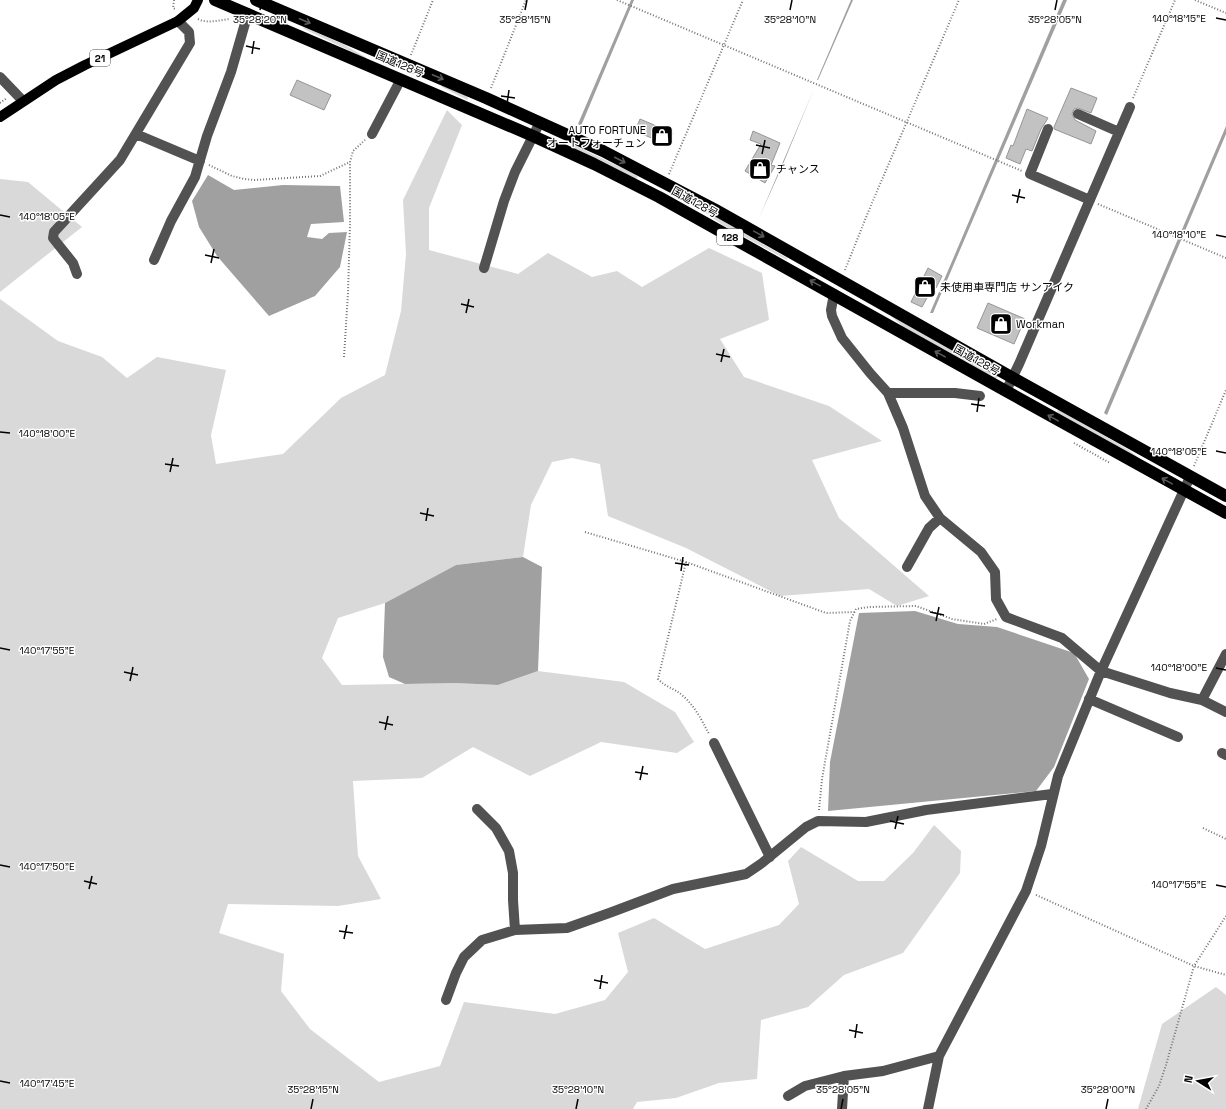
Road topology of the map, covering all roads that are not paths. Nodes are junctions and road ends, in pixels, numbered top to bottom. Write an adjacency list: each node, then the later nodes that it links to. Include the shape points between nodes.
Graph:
1 (198, 0): 5 (main road, 21, via 194,8)
2 (215, 0): 4 (highway, 国道128号 / 128)
3 (256, 0): 12 (highway, 国道128号 / 128, one-way to 12)
4 (246, 17): 7 (highway, 国道128号 / 128); 18 (street, via 231,72)
5 (178, 21): 8 (main road, 21, via 85,65); 15 (street, via 189,32 190,43)
6 (0, 77): 8 (street)
7 (401, 79): 16 (street); 17 (highway, 国道128号 / 128)
8 (23, 101): 11 (main road, 21)
9 (1130, 107): 14 (street)
10 (1078, 114): 14 (street)
11 (0, 117)
12 (540, 122): 17 (street); 24 (highway, 国道128号 / 128, one-way to 24, via 596,148 726,216)
13 (1048, 129): 19 (street, via 1030,174)
14 (1119, 132): 19 (street)
15 (136, 134): 18 (street); 22 (street, via 115,165 54,232 53,238 73,263)
16 (372, 134)
17 (533, 136): 21 (street, via 504,201); 23 (highway, 国道128号 / 128, one-way to 17, via 659,197)
18 (200, 161): 20 (street, via 195,177 171,221)
19 (1090, 200): 24 (street)
20 (154, 260)
21 (484, 268)
22 (77, 274)
23 (834, 294): 25 (highway, 国道128号 / 128, one-way to 23); 26 (street, via 832,316 842,338)
24 (1013, 378): 25 (street); 28 (highway, 国道128号 / 128)
25 (1006, 391): 29 (highway, 国道128号 / 128, one-way to 25)
26 (888, 393): 27 (street, via 955,393); 32 (street, via 903,428 925,496)
27 (980, 396)
28 (1190, 477): 29 (street); 30 (highway, 国道128号 / 128)
29 (1184, 490): 31 (highway, 国道128号 / 128); 35 (street)
30 (1226, 496)
31 (1226, 513)
32 (940, 518): 33 (street, via 929,528); 35 (street, via 982,552 995,572 996,599 1006,617 1062,638)
33 (907, 567)
34 (1226, 654): 37 (street)
35 (1101, 671): 36 (street); 37 (street, via 1170,693)
36 (1089, 699): 39 (street); 41 (street)
37 (1202, 700): 38 (street)
38 (1226, 712)
39 (1178, 737)
40 (714, 742): 43 (street)
41 (1052, 794): 43 (street, via 926,810 866,822 818,821 806,827); 46 (street, via 1041,846 1026,891)
42 (477, 809): 44 (street, via 496,828 509,851 514,873)
43 (770, 857): 44 (street, via 746,874 673,889 567,928)
44 (515, 930): 45 (street, via 482,940 464,957)
45 (446, 1000)
46 (939, 1056): 47 (street, via 883,1072); 50 (street)
47 (844, 1076): 48 (street, via 805,1086); 49 (street)
48 (788, 1096)
49 (842, 1109)
50 (928, 1109)

